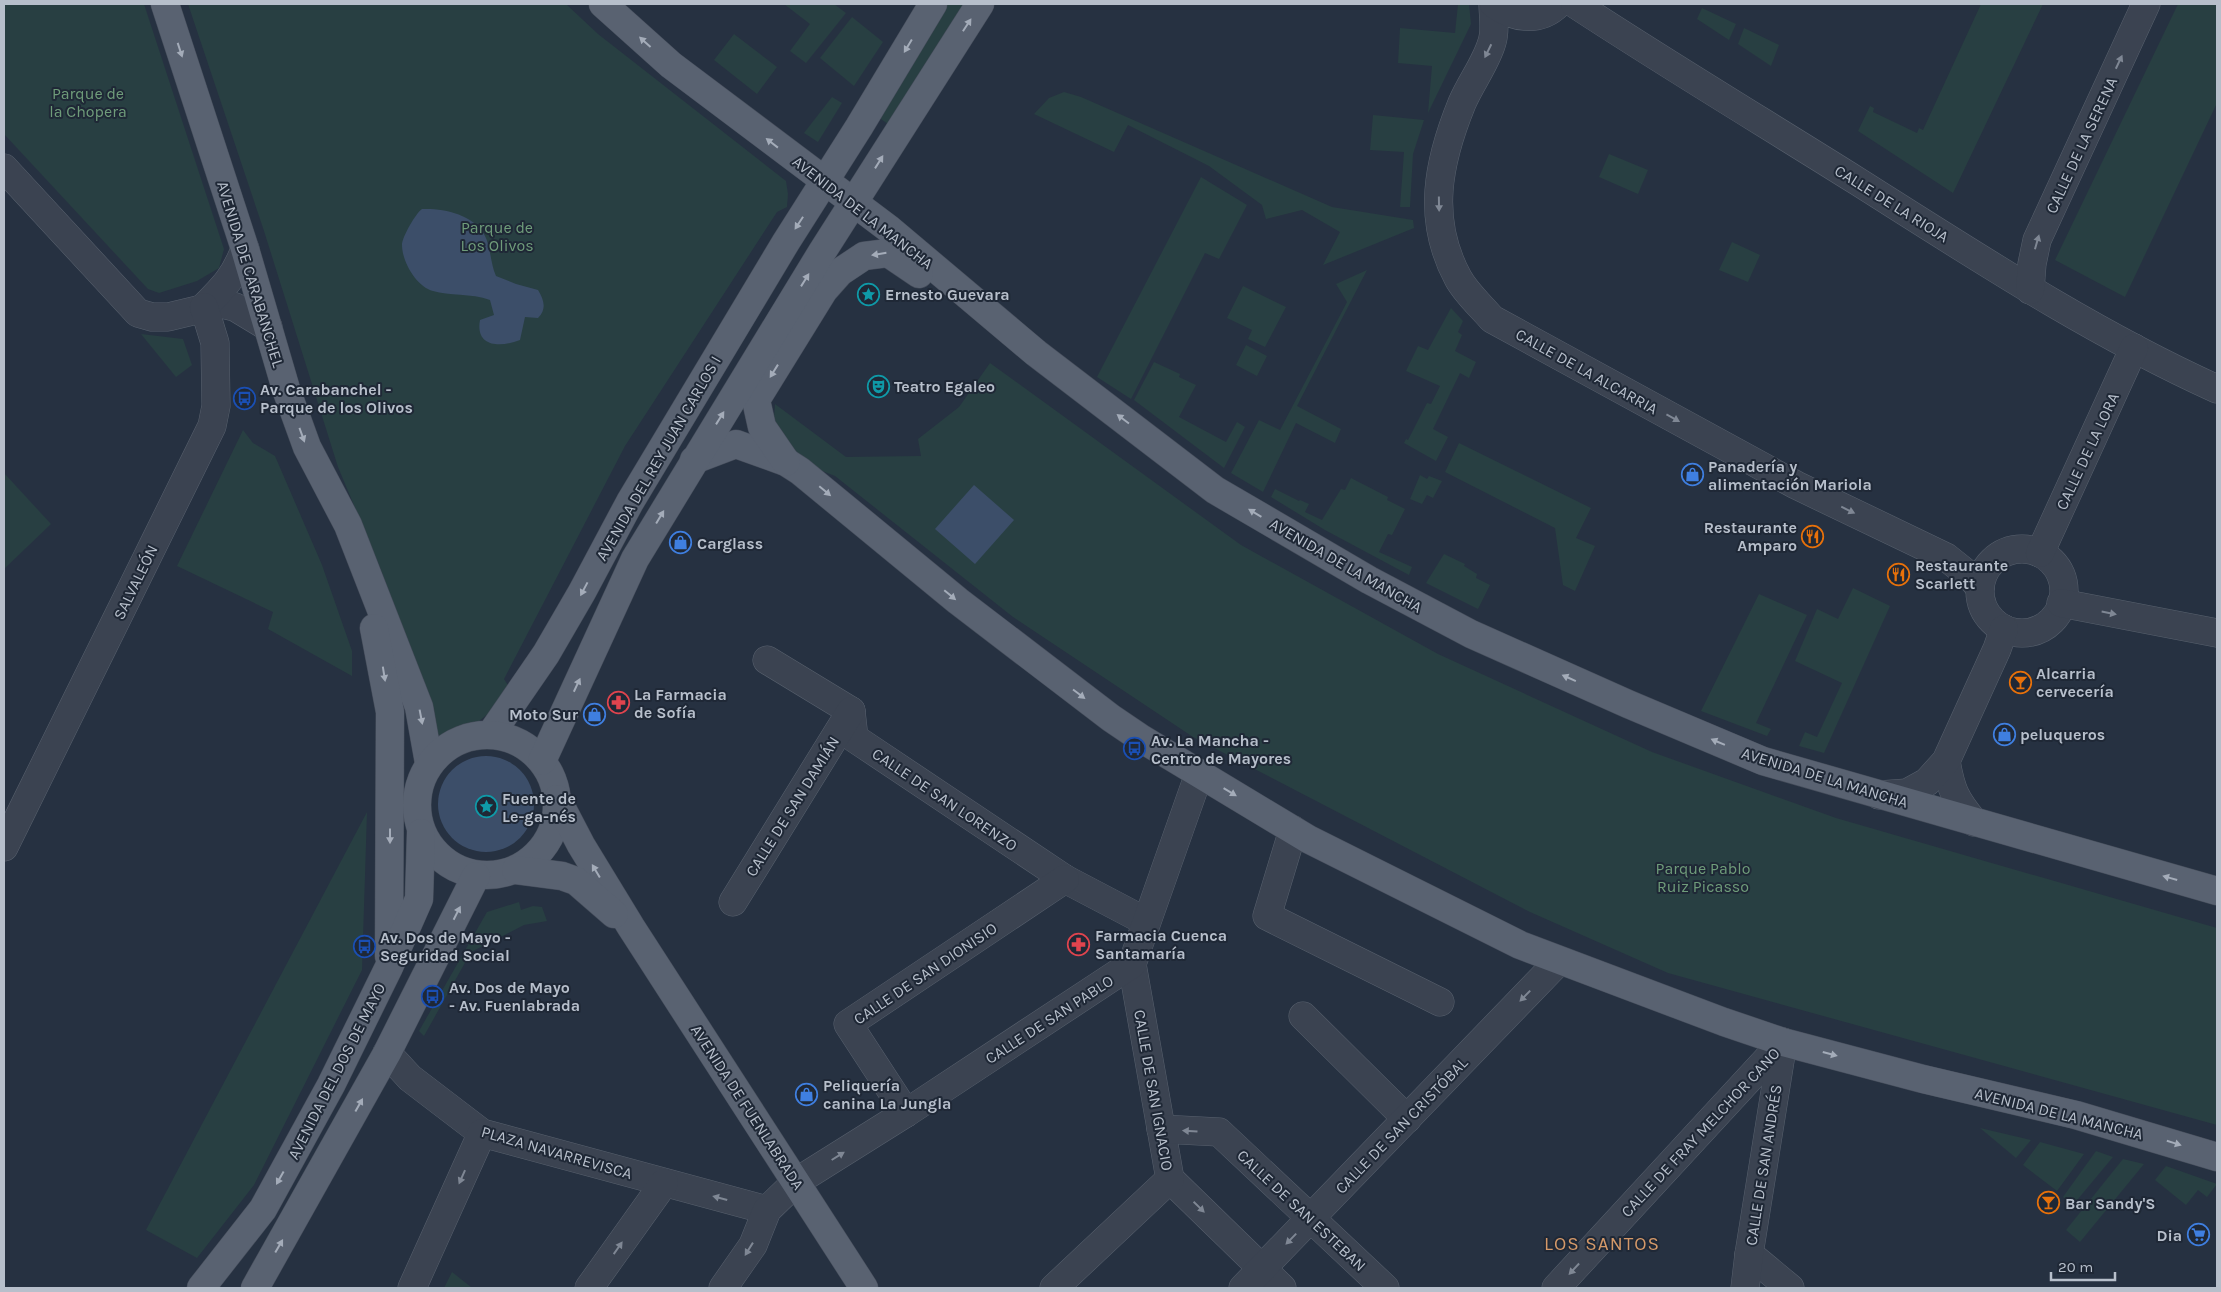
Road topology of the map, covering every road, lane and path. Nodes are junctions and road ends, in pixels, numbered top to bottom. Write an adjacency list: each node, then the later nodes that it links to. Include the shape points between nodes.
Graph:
1 (165, 4): 12 (main road, AVENIDA DE CARABANCHEL, one-way to 12)
2 (603, 4): 10 (main road, AVENIDA DE LA MANCHA, one-way to 2, via 671,65)
3 (933, 4): 10 (main road, AVENIDA DEL REY JUAN CARLOS I, one-way to 10)
4 (980, 4): 11 (main road, AVENIDA DEL REY JUAN CARLOS I, one-way to 4)
5 (1493, 4): 6 (street, via 1506,13 1522,17 1538,15); 24 (street, CALLE DE LA ALCARRIA, one-way to 24, via 1492,43 1463,102 1448,142 1439,181 1439,227 1443,245 1459,280 1492,319 1796,485 1946,557)
6 (1558, 4)
7 (1575, 4): 14 (street, CALLE DE LA RIOJA)
8 (2146, 4): 14 (street, CALLE DE LA SERENA, one-way to 8, via 2037,240)
9 (4, 168): 15 (street, via 138,313 168,317)
10 (825, 182): 11 (main road, AVENIDA DE LA MANCHA); 13 (main road, AVENIDA DEL REY JUAN CARLOS I, via 829,196 829,223); 30 (main road, AVENIDA DEL REY JUAN CARLOS I, one-way to 30, via 630,502 546,654)
11 (853, 203): 13 (main road, AVENIDA DEL REY JUAN CARLOS I); 18 (main road, AVENIDA DE LA MANCHA, via 889,229)
12 (245, 249): 15 (street, via 228,283); 16 (main road, AVENIDA DE CARABANCHEL)
13 (822, 252): 20 (main road, AVENIDA DEL REY JUAN CARLOS I, one-way to 13)
14 (2030, 290): 17 (street, CALLE DE LA RIOJA)
15 (204, 307): 16 (street, via 222,304 234,307); 40 (street, SALVALEÓN, via 215,343 216,406 212,426)
16 (268, 328): 22 (main road, AVENIDA DE CARABANCHEL, one-way to 22, via 307,447)
17 (2134, 348): 19 (street, CALLE DE LA RIOJA); 23 (street, CALLE DE LA LORA)
18 (1036, 353): 21 (main road, one-way to 21, via 888,253 864,256 840,272 824,290 756,400 762,427); 35 (main road, AVENIDA DE LA MANCHA, one-way to 18, via 1754,758 1472,634 1377,585 1215,490)
19 (2217, 389)
20 (694, 460): 21 (main road, AVENIDA DE LA MANCHA, via 736,444); 31 (main road, AVENIDA DEL REY JUAN CARLOS I, one-way to 20, via 635,559)
21 (786, 462): 34 (main road, AVENIDA DE LA MANCHA, one-way to 34, via 958,601 1111,718)
22 (348, 525): 33 (main road, AVENIDA DE CARABANCHEL, one-way to 33, via 419,708); 50 (main road, one-way to 50, via 380,653 390,712)
23 (2040, 553): 24 (street, via 2023,548 1998,556 1982,576); 25 (street, via 2059,571 2064,590)
24 (1980, 588): 26 (street, via 1986,612)
25 (2062, 603): 26 (street, via 2056,615 2042,627 2023,632); 27 (street, one-way to 27)
26 (2004, 629): 32 (street)
27 (2217, 633)
28 (767, 660): 29 (street)
29 (851, 710): 43 (street, CALLE DE SAN LORENZO, via 854,738); 45 (street, CALLE DE SAN DAMIÁN)
30 (491, 734): 31 (main road, via 510,738); 33 (main road, via 468,737 447,747)
31 (542, 761): 36 (main road, via 552,778)
32 (1946, 761): 35 (street, via 1927,782 1907,793); 37 (street, via 1957,802)
33 (430, 763): 39 (main road, via 416,797 416,816)
34 (1199, 774): 38 (main road, AVENIDA DE LA MANCHA, one-way to 38); 46 (street)
35 (1879, 795): 37 (main road, AVENIDA DE LA MANCHA)
36 (557, 799): 41 (main road, via 556,820 548,841 534,858); 47 (main road, AVENIDA DE FUENLABRADA, one-way to 36)
37 (1974, 822): 44 (main road, AVENIDA DE LA MANCHA, one-way to 37)
38 (1293, 830): 48 (main road, AVENIDA DE LA MANCHA, via 1520,945); 51 (street, via 1267,916)
39 (421, 833): 42 (main road, via 434,854 453,868); 50 (main road, AVENIDA DEL DOS DE MAYO, via 419,899)
40 (4, 847)
41 (516, 870): 42 (main road, via 496,876); 47 (main road, AVENIDA DE FUENLABRADA, via 576,881)
42 (476, 876): 54 (main road, AVENIDA DEL DOS DE MAYO, one-way to 42)
43 (1065, 879): 46 (street, CALLE DE SAN LORENZO); 57 (street, CALLE DE SAN DIONISIO, via 848,1024)
44 (2217, 891)
45 (733, 902)
46 (1146, 921): 49 (street)
47 (630, 928): 63 (main road, AVENIDA DE FUENLABRADA)
48 (1559, 961): 53 (main road, AVENIDA DE LA MANCHA); 58 (street, CALLE DE SAN CRISTÓBAL, one-way to 58)
49 (1132, 964): 57 (street, CALLE DE SAN PABLO); 59 (street, CALLE DE SAN IGNACIO)
50 (389, 967): 69 (main road, AVENIDA DEL DOS DE MAYO, one-way to 69, via 331,1085 263,1209)
51 (1440, 1002)
52 (1303, 1016): 58 (street)
53 (1783, 1042): 55 (street, CALLE DE FRAY MELCHOR CANO); 56 (street, CALLE DE SAN ANDRÉS); 61 (main road, AVENIDA DE LA MANCHA, one-way to 61, via 2076,1115)
54 (387, 1053): 60 (street, PLAZA NAVARREVISCA, via 410,1078); 70 (main road, AVENIDA DEL DOS DE MAYO, one-way to 54)
55 (1737, 1092): 56 (street); 79 (street, CALLE DE FRAY MELCHOR CANO, one-way to 79)
56 (1772, 1110): 67 (street, CALLE DE SAN ANDRÉS)
57 (906, 1113): 63 (street, CALLE DE SAN PABLO, one-way to 57)
58 (1407, 1119): 66 (street, CALLE DE SAN CRISTÓBAL)
59 (1161, 1129): 62 (street, CALLE DE SAN IGNACIO); 66 (street, CALLE DE SAN ESTEBAN, one-way to 59, via 1219,1132)
60 (482, 1133): 64 (street, PLAZA NAVARREVISCA); 71 (street, one-way to 71)
61 (2217, 1157)
62 (1170, 1179): 68 (street, CALLE DE SAN IGNACIO, one-way to 68); 75 (street)
63 (796, 1182): 65 (street, CALLE DE SAN PABLO); 74 (main road, AVENIDA DE FUENLABRADA)
64 (664, 1183): 65 (street, PLAZA NAVARREVISCA, one-way to 64); 72 (street, one-way to 64)
65 (767, 1210): 73 (street, one-way to 73, via 753,1245)
66 (1311, 1218): 68 (street, CALLE DE SAN CRISTÓBAL, one-way to 68); 78 (street, CALLE DE SAN ESTEBAN)
67 (1749, 1254): 80 (street, CALLE DE SAN ANDRÉS); 81 (street)
68 (1262, 1268): 76 (street, CALLE DE SAN CRISTÓBAL); 77 (street, CALLE DE SAN IGNACIO)
69 (201, 1288)
70 (255, 1288)
71 (412, 1288)
72 (589, 1288)
73 (722, 1288)
74 (864, 1288)
75 (1054, 1288)
76 (1243, 1288)
77 (1282, 1288)
78 (1384, 1288)
79 (1556, 1288)
80 (1745, 1288)
81 (1790, 1288)

